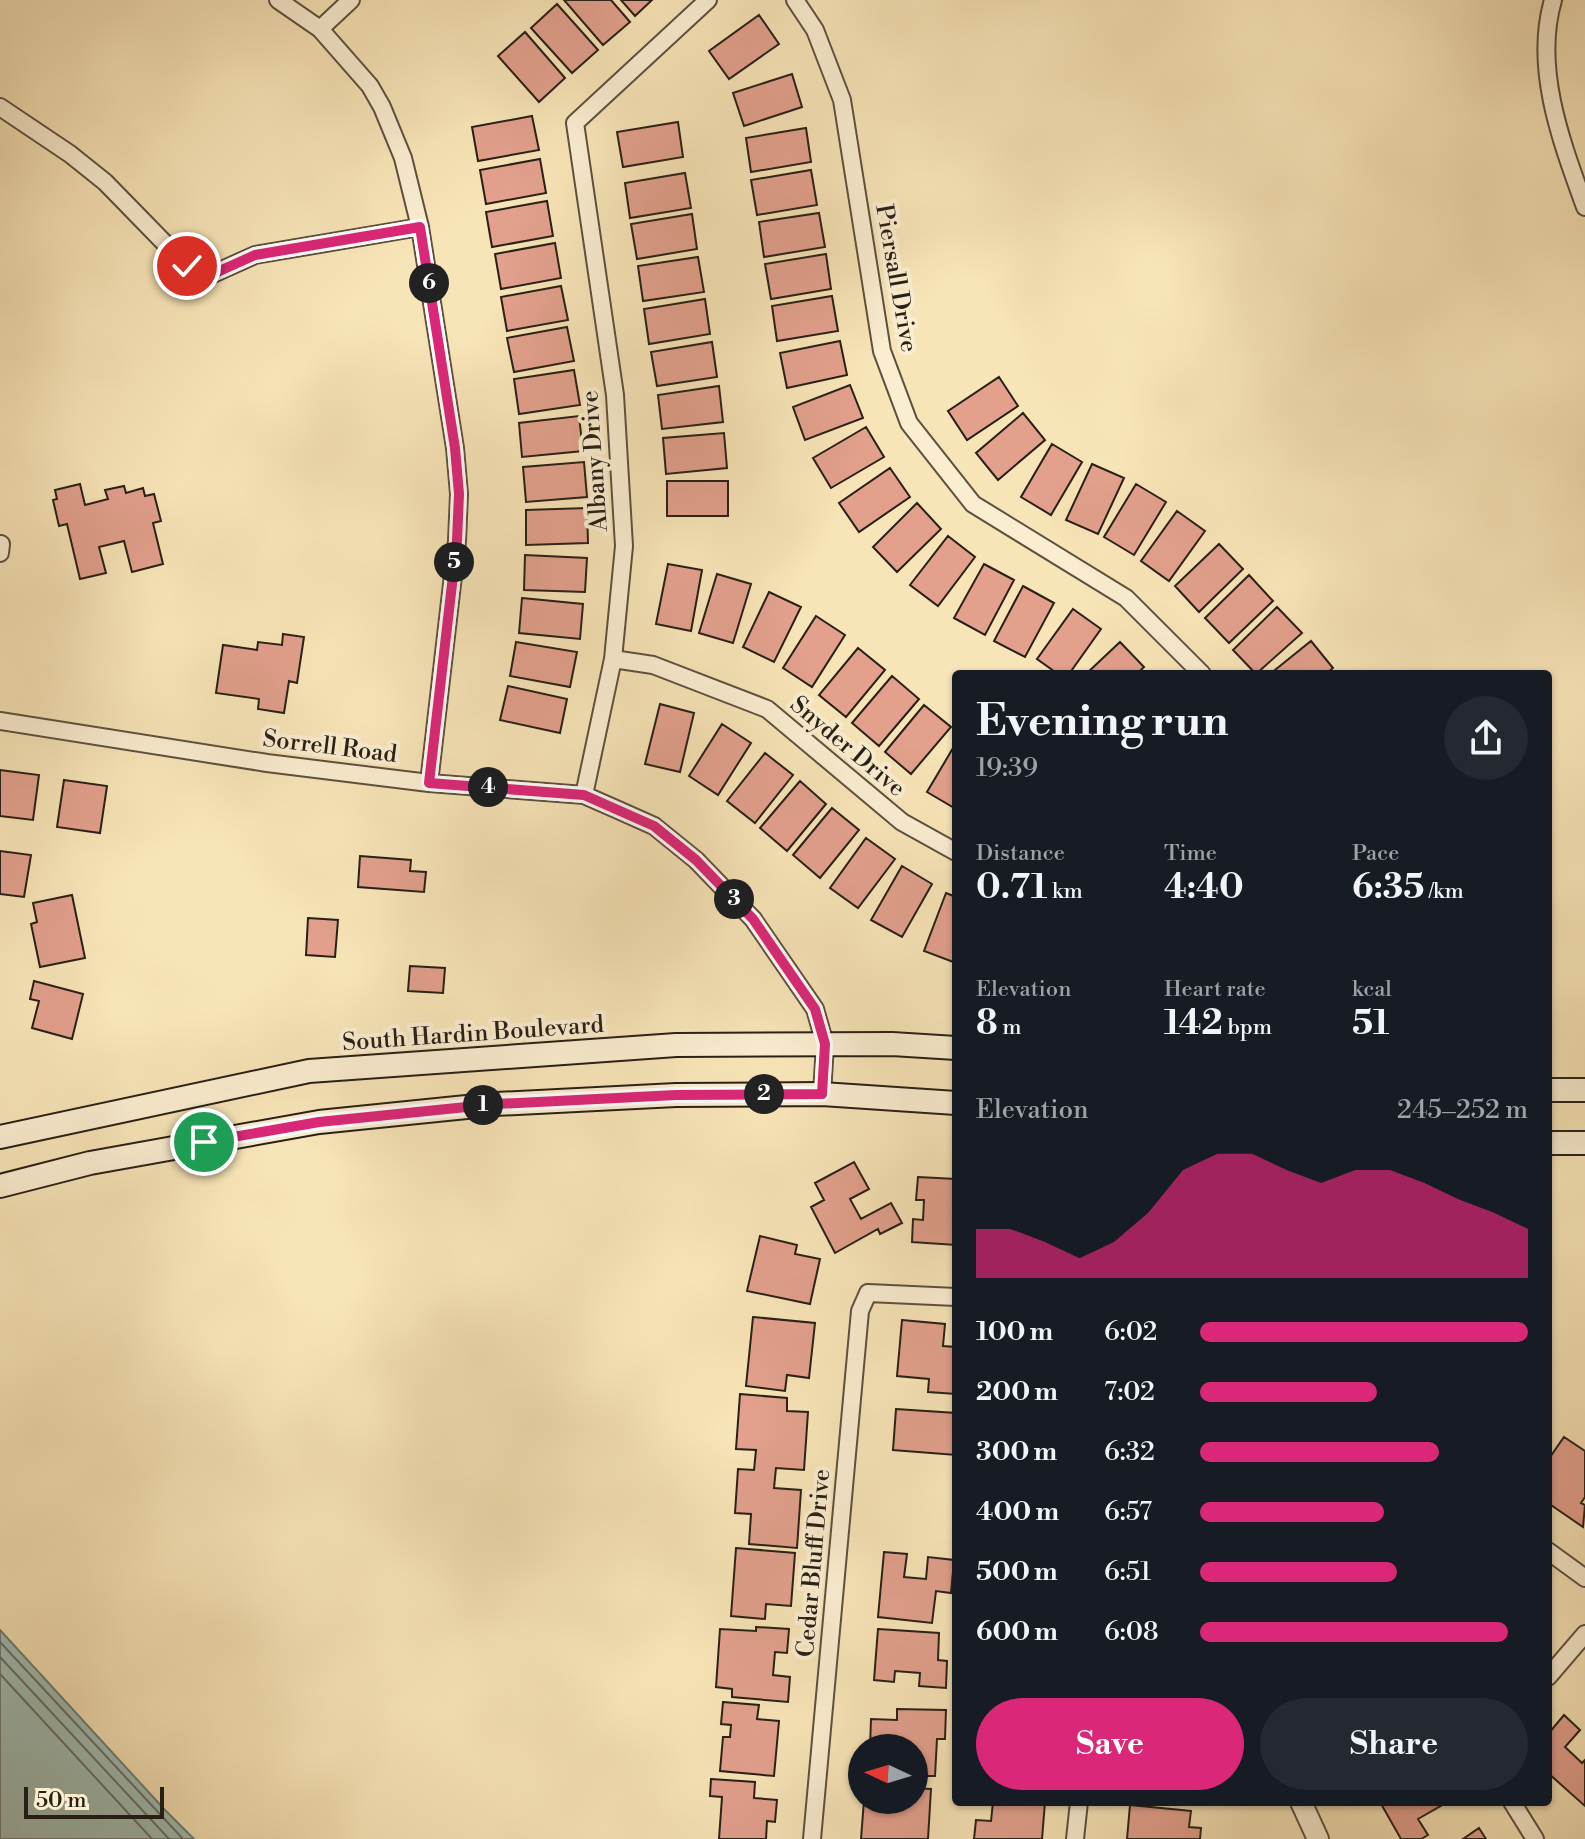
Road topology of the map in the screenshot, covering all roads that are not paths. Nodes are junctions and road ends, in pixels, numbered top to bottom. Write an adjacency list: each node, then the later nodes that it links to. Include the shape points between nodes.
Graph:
1 (278, 0): 6 (street)
2 (351, 0): 6 (street)
3 (708, 0): 10 (street, Albany Drive, via 575,123 615,395 624,546)
4 (795, 0): 11 (street, Piersall Drive, via 815,30 842,100 882,351 909,423 973,504 1126,598)
5 (1553, 0): 8 (street, via 1548,50 1551,102)
6 (320, 29): 9 (street, via 382,107 403,158)
7 (0, 107): 9 (street, via 105,182 192,271 206,275 285,248)
8 (1585, 207)
9 (420, 227): 13 (street, via 459,494)
10 (613, 659): 14 (street, Albany Drive); 15 (street, Snyder Drive, via 653,665 767,709 902,822)
11 (1198, 670)
12 (0, 721): 13 (street, Sorrell Road)
13 (429, 783): 14 (street, Sorrell Road)
14 (584, 795): 16 (street, Sorrell Road, via 654,826 753,919 815,1009)
15 (952, 850)
16 (825, 1044): 17 (main road, South Hardin Boulevard); 20 (street, Sorrell Road); 22 (main road, South Hardin Boulevard, via 676,1045 309,1071)
17 (952, 1048)
18 (1552, 1090): 19 (main road)
19 (1585, 1090)
20 (822, 1094): 21 (main road); 25 (main road, via 496,1104 319,1122 90,1163)
21 (952, 1103)
22 (0, 1137)
23 (1552, 1143): 24 (main road)
24 (1585, 1143)
25 (0, 1186)
26 (952, 1297): 34 (street, Cedar Bluff Drive, via 868,1293 860,1311)
27 (1552, 1554): 28 (street)
28 (1585, 1578)
29 (1585, 1634): 30 (street)
30 (1552, 1672)
31 (1079, 1806): 35 (street)
32 (1303, 1806): 36 (street)
33 (1514, 1806): 37 (street)
34 (812, 1839)
35 (1075, 1839)
36 (1318, 1839)
37 (1535, 1839)

